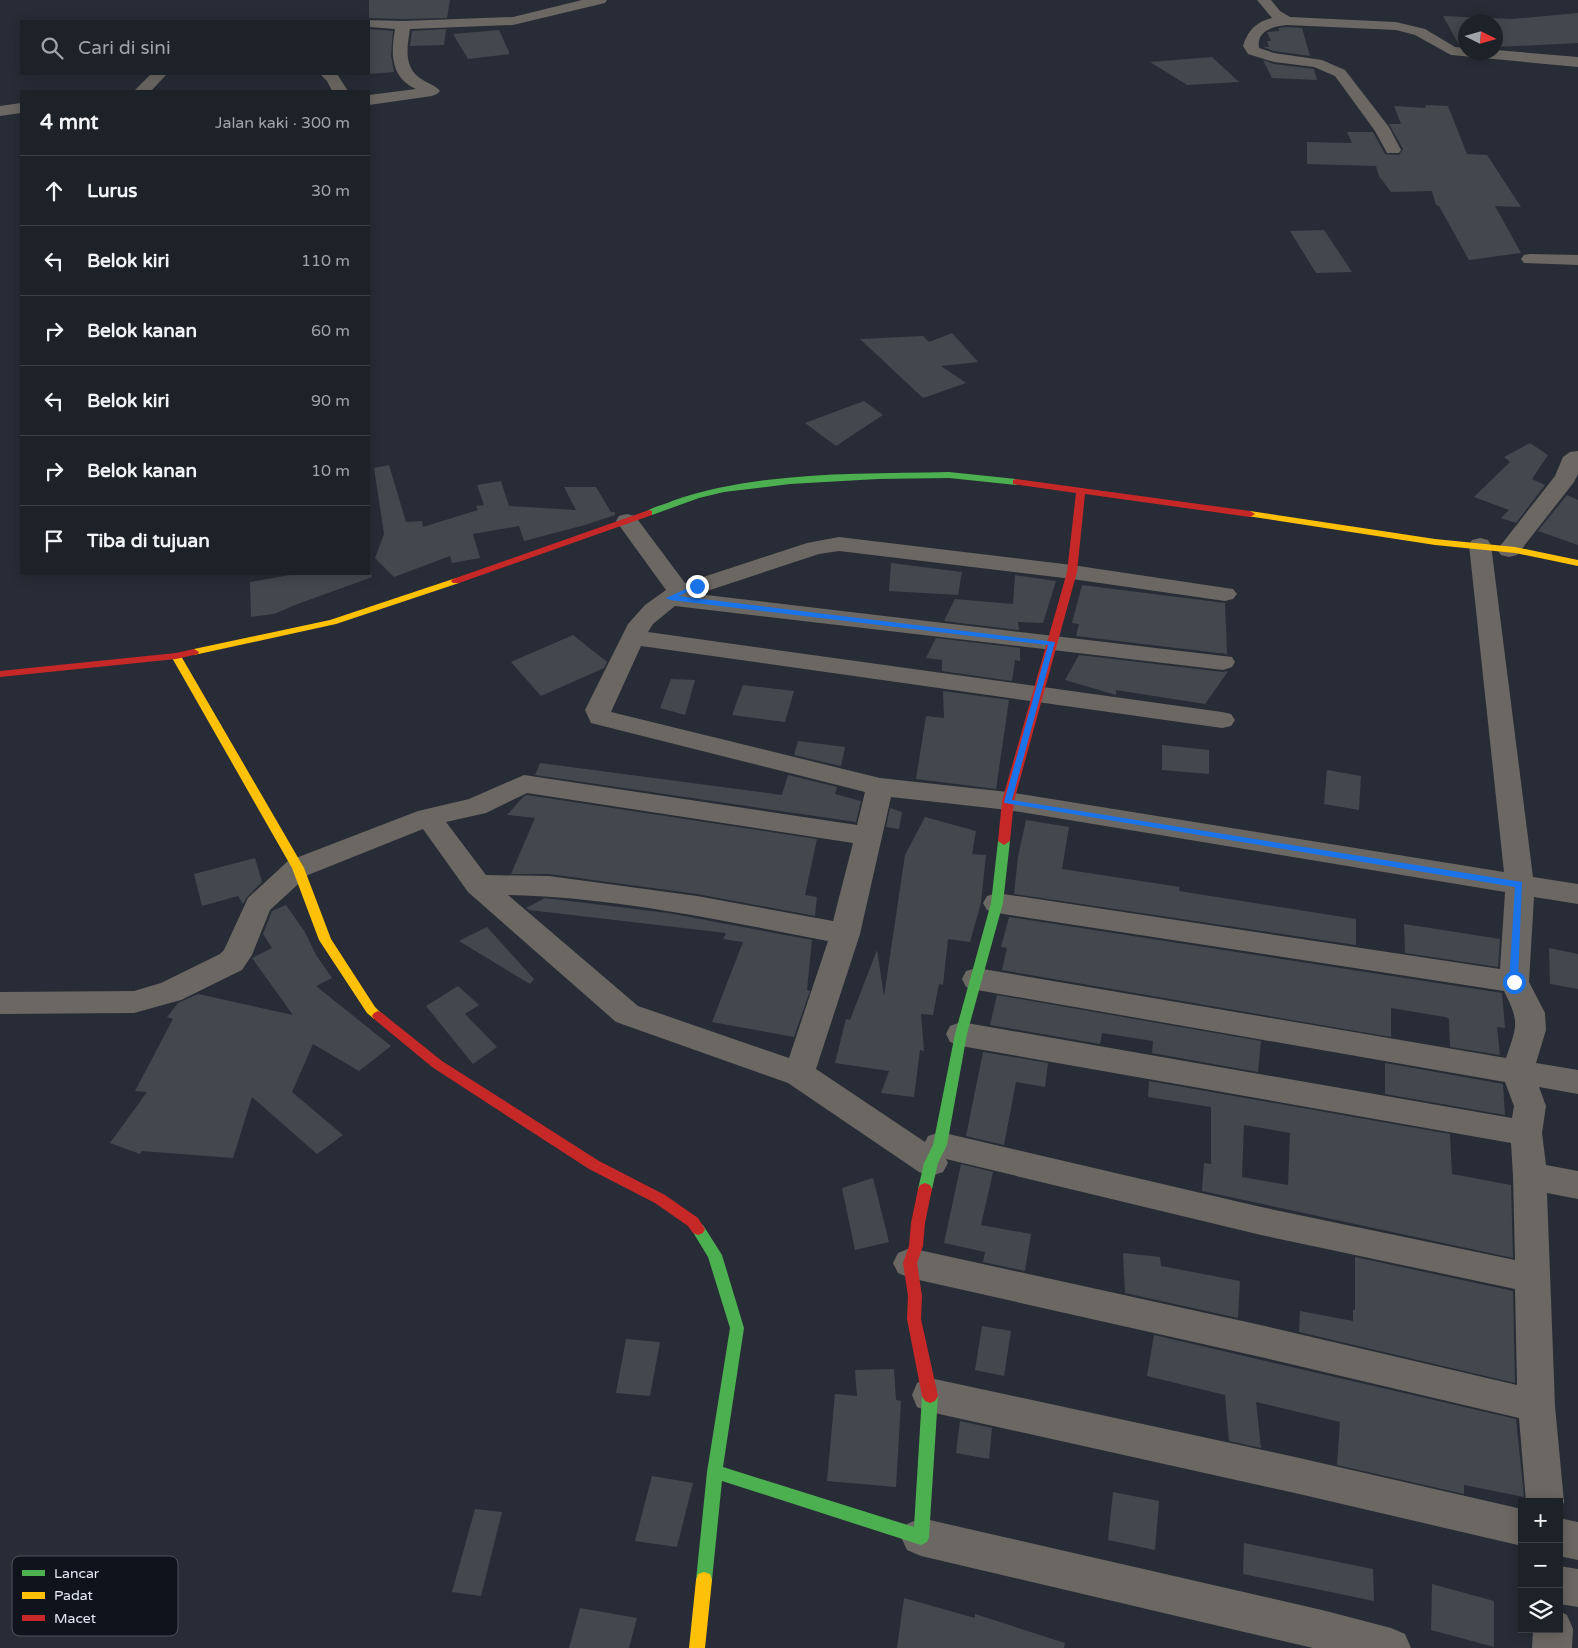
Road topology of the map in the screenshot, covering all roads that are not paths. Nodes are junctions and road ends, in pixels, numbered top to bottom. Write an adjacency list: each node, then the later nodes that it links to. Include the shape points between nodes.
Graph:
1 (600, 0): 6 (street, via 513,21)
2 (1264, 0): 4 (street, via 1275,14)
3 (451, 8): 6 (street)
4 (1287, 21): 8 (street, via 1396,26 1420,32 1451,51); 16 (street, via 1263,25 1253,36 1250,46 1253,51 1272,58 1312,61 1340,73 1383,130)
5 (370, 23): 7 (street)
6 (450, 23): 7 (street)
7 (403, 25): 13 (street, via 400,63 413,80 432,91)
8 (1578, 62)
9 (158, 75): 11 (street)
10 (329, 75): 12 (street)
11 (143, 90)
12 (340, 90)
13 (370, 100)
14 (20, 108): 15 (street)
15 (0, 111)
16 (1393, 150)
17 (1530, 259): 18 (street)
18 (1578, 260)
19 (1578, 457): 22 (street, via 1570,464 1566,477)
20 (1081, 490): 21 (street, via 949,475 790,481 724,489); 22 (street); 24 (street)
21 (627, 521): 26 (street); 29 (street, via 333,622)
22 (1495, 548): 23 (street); 39 (street)
23 (1578, 563)
24 (1072, 572): 25 (street); 26 (street, via 839,544 815,548); 28 (street)
25 (1226, 594)
26 (675, 595): 27 (street, via 650,613); 28 (street)
27 (634, 638): 32 (street); 34 (street, via 598,710 600,717)
28 (1052, 643): 30 (street); 32 (street)
29 (176, 656): 31 (street); 38 (street)
30 (1224, 662)
31 (0, 674)
32 (1037, 693): 33 (street); 35 (street)
33 (1222, 720)
34 (880, 787): 35 (street); 37 (street)
35 (1008, 802): 39 (street); 42 (street)
36 (428, 817): 37 (street, via 476,807 524,784); 38 (street); 40 (street)
37 (867, 836): 43 (street)
38 (298, 868): 46 (street, via 258,905 231,962 170,992 134,1002); 59 (street, via 325,940 371,1010 436,1064 693,1222 715,1255 737,1328)
39 (1520, 884): 41 (street); 45 (street)
40 (478, 885): 43 (street, via 549,886 697,906); 49 (street, via 627,1014)
41 (1578, 894)
42 (997, 903): 44 (street); 45 (street)
43 (845, 934): 49 (street)
44 (977, 979): 47 (street); 48 (street)
45 (1514, 982): 48 (street, via 1530,1013 1531,1030)
46 (0, 1003)
47 (961, 1034): 51 (street); 52 (street)
48 (1517, 1071): 50 (street); 51 (street, via 1530,1106)
49 (800, 1074): 52 (street)
50 (1578, 1082)
51 (1526, 1133): 53 (street)
52 (935, 1154): 55 (street); 56 (street)
53 (1530, 1176): 54 (street); 56 (street)
54 (1578, 1185)
55 (910, 1263): 57 (street, via 915,1296 914,1319); 58 (street)
56 (1532, 1278): 58 (street)
57 (930, 1395): 61 (street); 62 (street)
58 (1536, 1406): 60 (street)
59 (715, 1472): 62 (street); 68 (street)
60 (1545, 1498)
61 (1518, 1527)
62 (921, 1537): 69 (street)
63 (1563, 1538): 64 (street)
64 (1578, 1541)
65 (1563, 1586): 66 (street)
66 (1578, 1588)
67 (1554, 1633): 70 (street)
68 (697, 1648)
69 (1391, 1648)
70 (1552, 1648)

